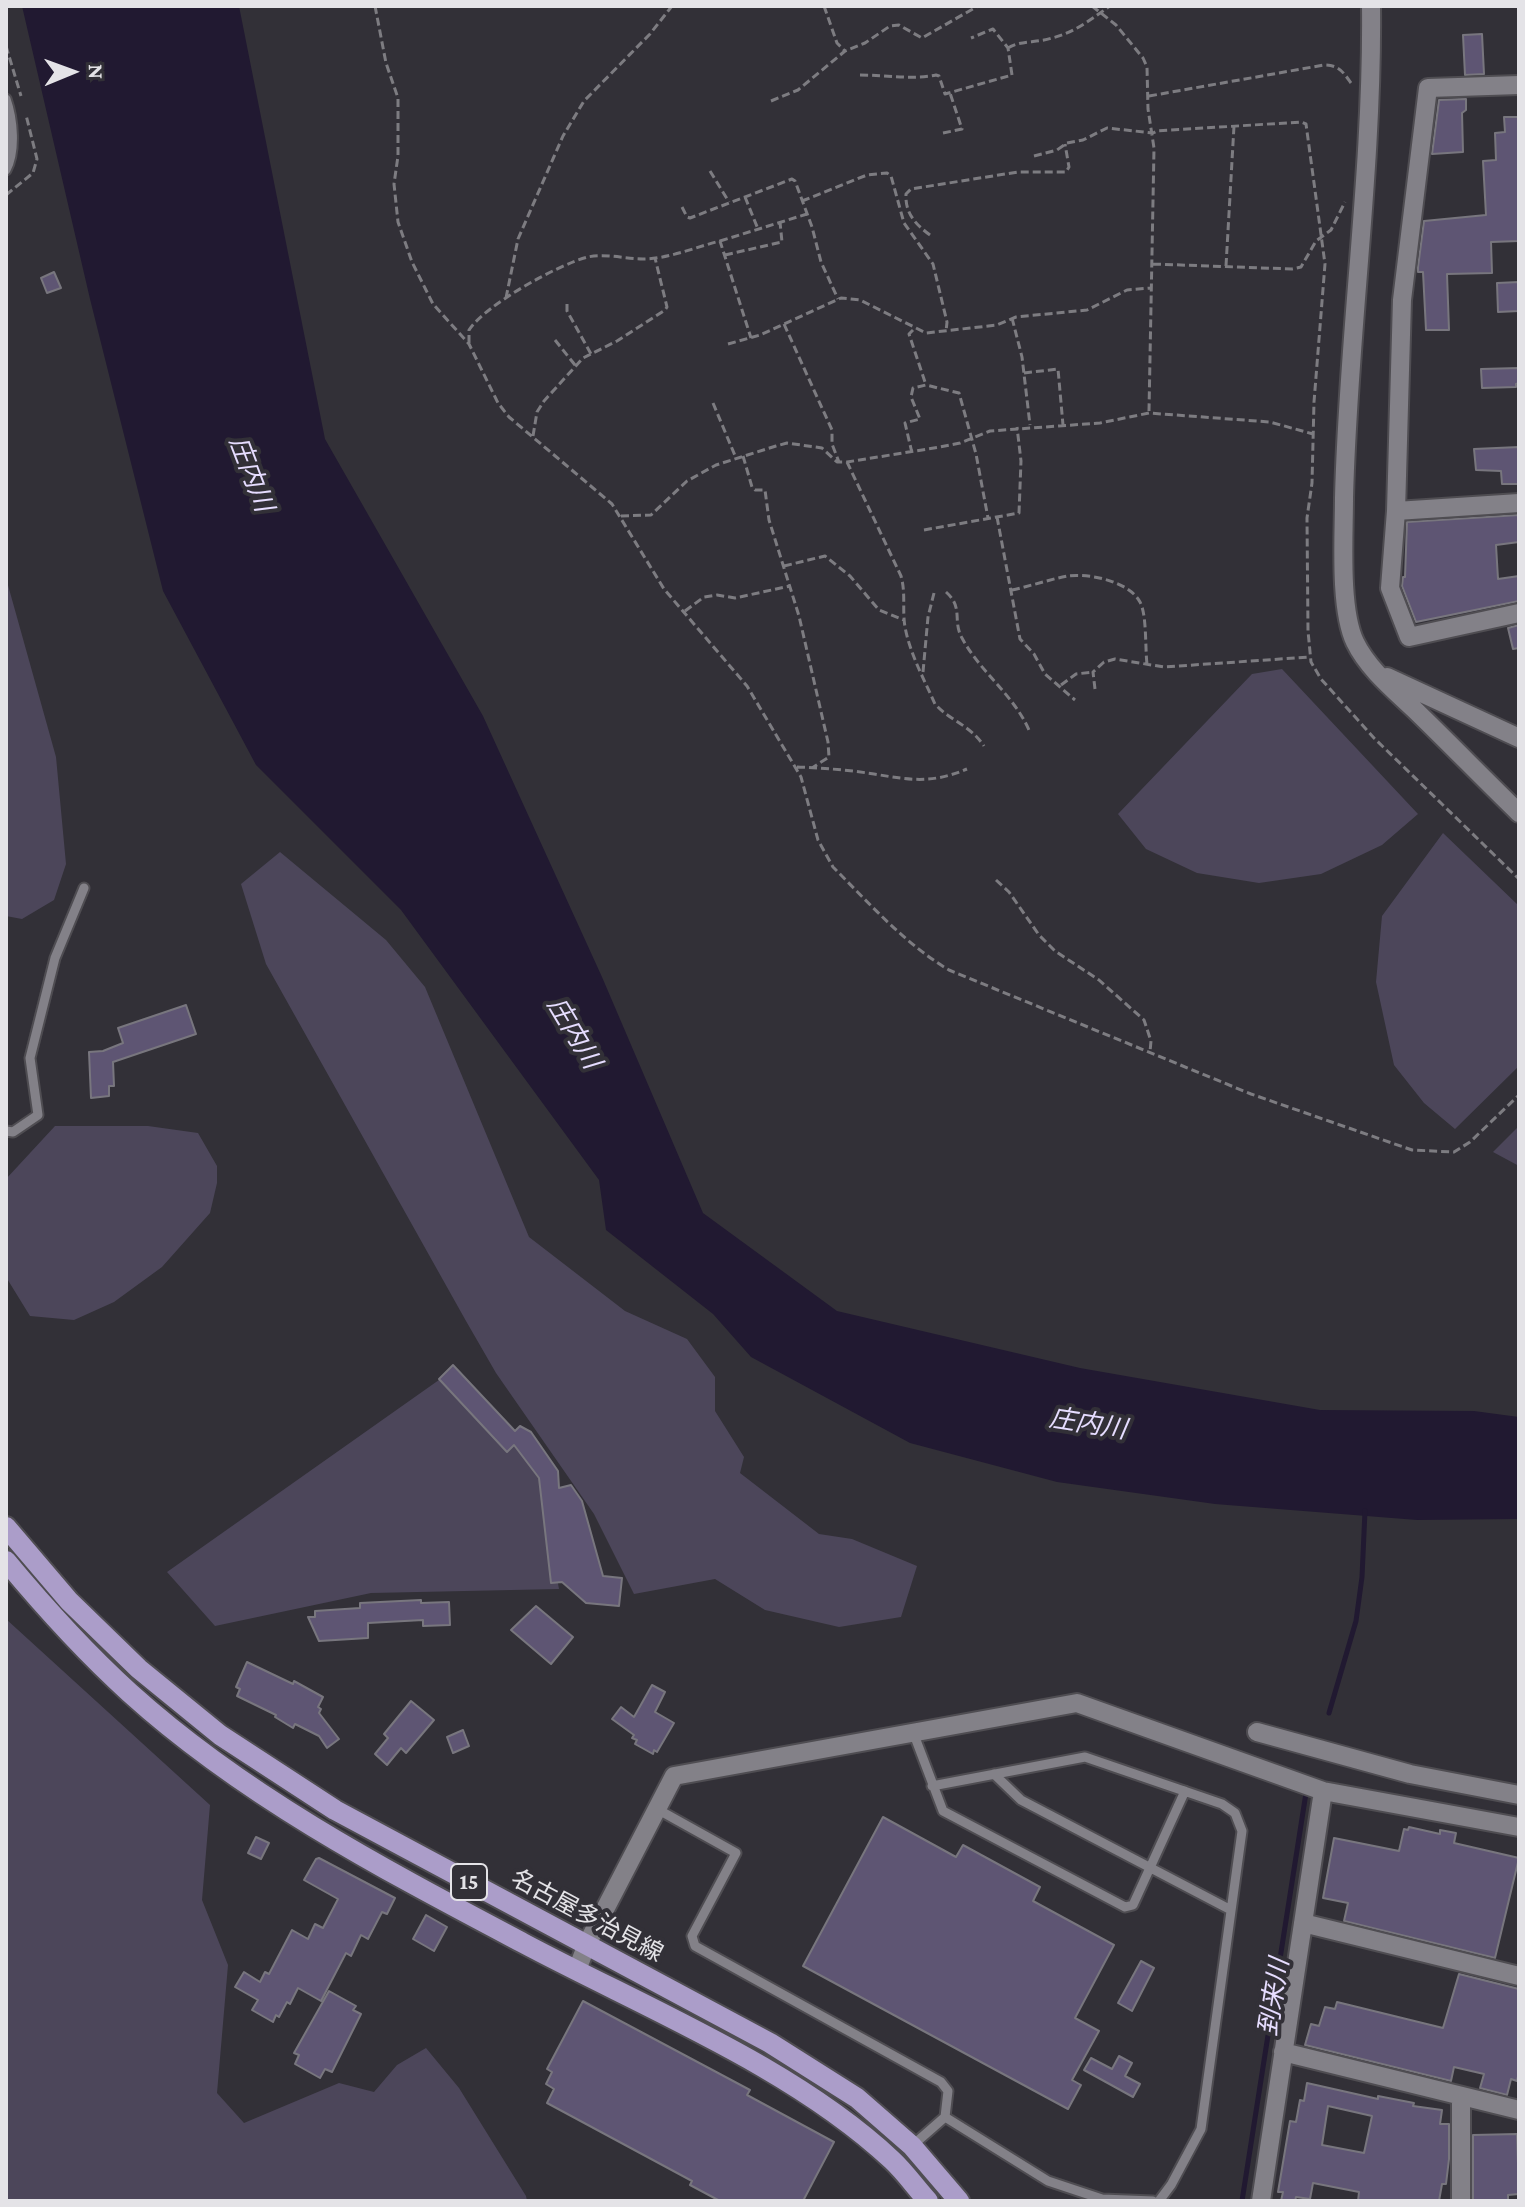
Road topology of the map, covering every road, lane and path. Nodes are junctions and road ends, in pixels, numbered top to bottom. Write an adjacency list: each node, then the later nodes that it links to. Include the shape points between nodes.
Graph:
1 (375, 6): 51 (path, via 398,98 398,222 433,304)
2 (672, 6): 42 (path, via 584,101 563,136 518,239)
3 (824, 6): 11 (path)
4 (978, 6): 11 (path, via 922,38 899,25 890,26)
5 (1092, 6): 8 (path)
6 (1110, 6): 8 (path)
7 (1371, 6): 18 (street)
8 (1100, 12): 10 (path, via 1058,37); 15 (path, via 1143,58)
9 (971, 38): 10 (path, via 993,29)
10 (1008, 48): 14 (path, via 1012,75)
11 (845, 51): 17 (path, via 809,83)
12 (860, 75): 14 (path, via 912,80 939,76 945,94)
13 (1519, 85): 71 (street, via 1428,88 1402,300)
14 (950, 93): 20 (path, via 962,129)
15 (1148, 96): 18 (path, via 1335,65); 21 (path)
16 (6, 99): 24 (lane, via 12,116)
17 (771, 101)
18 (1369, 113): 26 (street)
19 (1234, 125): 21 (path); 35 (path, via 1306,124); 40 (path)
20 (943, 133)
21 (1153, 133): 22 (path, via 1107,128); 39 (path)
22 (1065, 144): 23 (path); 34 (path, via 1066,172 1018,172 911,189 906,194 908,210)
23 (1034, 156)
24 (6, 170)
25 (710, 171): 29 (path)
26 (1365, 179): 35 (path, via 1357,183 1331,230); 87 (street, via 1344,539 1351,630)
27 (745, 197): 28 (path, via 792,179); 29 (path); 33 (path)
28 (802, 201): 31 (path); 48 (path, via 867,175 891,176 904,223 933,264)
29 (730, 204): 30 (path, via 690,218)
30 (682, 207)
31 (807, 214): 32 (path); 43 (path)
32 (780, 222): 33 (path); 37 (path, via 782,242)
33 (758, 229): 36 (path)
34 (930, 235)
35 (1322, 235): 40 (path, via 1301,267); 62 (path, via 1325,264)
36 (720, 241): 37 (path); 38 (path)
37 (725, 255): 49 (path)
38 (655, 258): 42 (path, via 592,256); 53 (path, via 667,307)
39 (1153, 264): 40 (path); 41 (path)
40 (1226, 266)
41 (1151, 288): 45 (path, via 1127,290 1087,310); 58 (path)
42 (506, 298): 51 (path, via 472,324)
43 (838, 299): 46 (path); 47 (path, via 860,300)
44 (567, 304): 53 (path)
45 (1012, 318): 48 (path); 55 (path)
46 (784, 324): 49 (path); 68 (path, via 832,430)
47 (914, 328): 48 (path); 56 (path, via 909,334)
48 (946, 332)
49 (751, 338): 52 (path)
50 (555, 340): 54 (path)
51 (469, 344): 64 (path, via 498,403)
52 (728, 344)
53 (591, 354): 54 (path)
54 (576, 366): 64 (path, via 537,412)
55 (1024, 373): 59 (path, via 1058,369); 60 (path)
56 (926, 385): 63 (path, via 959,393); 65 (path, via 911,391 920,419 905,423)
57 (713, 403): 67 (path)
58 (1149, 413): 59 (path); 62 (path, via 1270,422)
59 (1063, 425): 60 (path)
60 (1030, 426): 61 (path)
61 (1017, 427): 63 (path); 73 (path, via 1019,513)
62 (1313, 434): 84 (path, via 1307,518)
63 (972, 437): 65 (path); 74 (path)
64 (533, 438): 72 (path)
65 (912, 453): 69 (path)
66 (743, 456): 67 (path); 68 (path, via 787,443 822,448); 76 (path, via 752,487 765,490)
67 (736, 459): 72 (path, via 687,481 651,515)
68 (839, 462): 69 (path)
69 (847, 462): 83 (path, via 901,576)
70 (1519, 503): 71 (street)
71 (1396, 511): 82 (street, via 1390,588 1409,637)
72 (620, 516): 81 (path)
73 (997, 517): 74 (path); 78 (path)
74 (988, 518): 75 (path)
75 (924, 530)
76 (784, 566): 77 (path); 83 (path, via 825,556 879,610)
77 (790, 586): 81 (path, via 735,598 704,597); 96 (path, via 830,752)
78 (1011, 591): 85 (path, via 1069,576 1113,582 1133,593 1143,610); 89 (path, via 1020,639 1045,674)
79 (946, 592): 92 (path, via 958,609 961,636)
80 (934, 593): 88 (path)
81 (683, 612): 95 (path, via 747,686)
82 (1519, 613)
83 (904, 620): 88 (path)
84 (1310, 657): 85 (path); 99 (path, via 1321,679 1374,738)
85 (1147, 664): 86 (path, via 1115,659)
86 (1093, 672): 89 (path, via 1076,674); 90 (path)
87 (1376, 672): 93 (street); 98 (street)
88 (922, 675): 94 (path, via 941,711 974,732)
89 (1061, 686): 91 (path)
90 (1095, 689)
91 (1075, 700)
92 (1029, 730)
93 (1519, 738)
94 (984, 746)
95 (796, 766): 96 (path); 102 (path, via 833,867 930,959)
96 (812, 768): 97 (path, via 904,780 935,780)
97 (967, 769)
98 (1519, 813)
99 (1519, 879)
100 (996, 880): 102 (path, via 1055,951 1099,980 1144,1020)
101 (84, 888): 104 (lane, via 55,958 30,1058 38,1115 13,1132)
102 (1150, 1052): 103 (path, via 1412,1150 1454,1152)
103 (1519, 1095)
104 (6, 1131)
105 (6, 1527): 119 (main road, 名古屋多治見線 / 15, via 79,1611 220,1735 335,1810)
106 (6, 1561): 120 (main road, 15, via 53,1619 132,1694 211,1758 311,1825)
107 (913, 1732): 110 (lane); 112 (street, via 1077,1703); 114 (street, via 674,1776)
108 (1257, 1732): 113 (street, via 1410,1774)
109 (994, 1774): 110 (lane); 111 (lane, via 1085,1757); 116 (lane, via 1021,1800)
110 (932, 1786): 116 (lane, via 943,1811 1125,1907 1133,1905)
111 (1185, 1791): 116 (lane); 117 (lane, via 1235,1813 1242,1831)
112 (1323, 1791): 115 (street); 118 (street)
113 (1519, 1795)
114 (657, 1809): 119 (street); 125 (lane, via 736,1853 692,1936 695,1946 941,2082 948,2091)
115 (1519, 1827)
116 (1150, 1868): 117 (lane)
117 (1231, 1910): 129 (lane, via 1201,2129 1171,2185)
118 (1303, 1923): 121 (street); 122 (street)
119 (587, 1944): 120 (street); 126 (main road, 名古屋多治見線 / 15, via 770,2043 857,2098)
120 (577, 1970): 127 (main road, 15, via 824,2105 893,2160)
121 (1519, 1976)
122 (1283, 2052): 123 (street); 130 (street)
123 (1461, 2096): 124 (street); 131 (street)
124 (1519, 2110)
125 (945, 2117): 126 (lane); 129 (lane, via 1048,2181 1102,2199)
126 (912, 2146): 128 (main road, 名古屋多治見線 / 15)
127 (928, 2201)
128 (959, 2201)
129 (1156, 2201)
130 (1261, 2201)
131 (1461, 2201)

